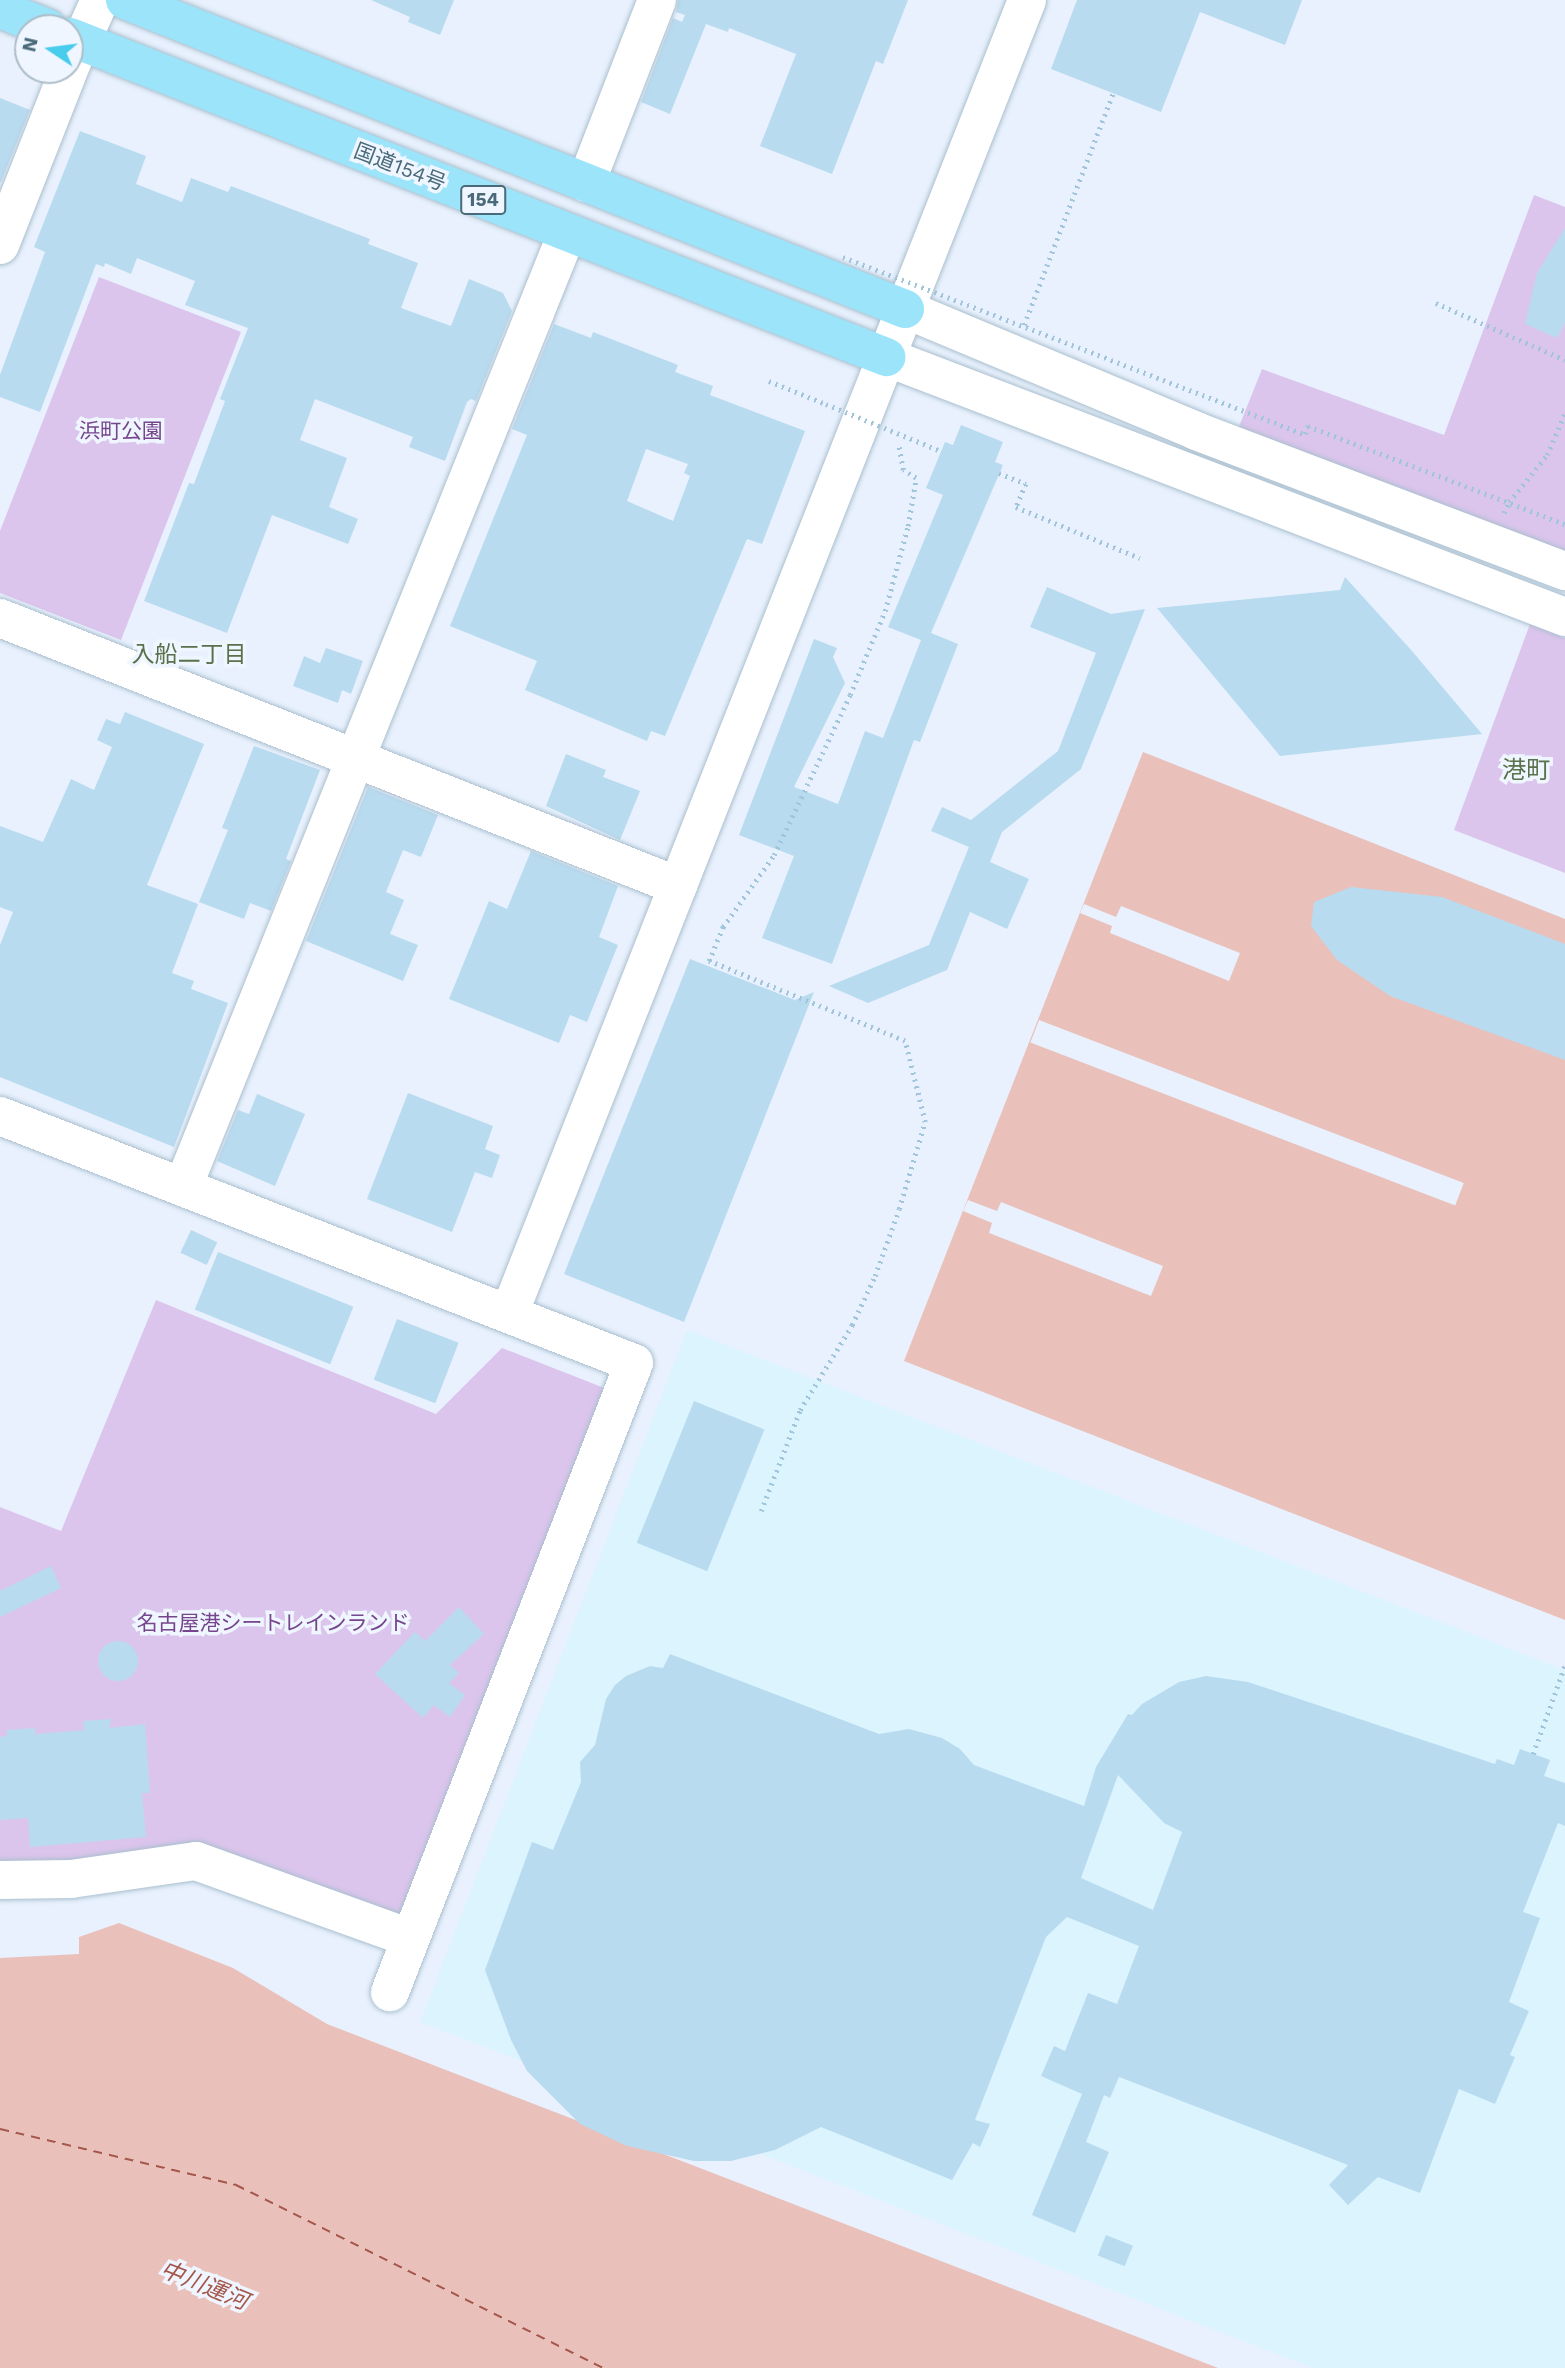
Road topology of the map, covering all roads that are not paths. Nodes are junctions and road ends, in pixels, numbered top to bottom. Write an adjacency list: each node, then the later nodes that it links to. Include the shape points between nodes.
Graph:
1 (100, 0): 5 (street)
2 (125, 0): 8 (highway, 154)
3 (657, 0): 8 (street)
4 (1027, 0): 11 (street)
5 (84, 24)
6 (84, 55): 9 (highway, 国道154号 / 154)
7 (55, 84): 10 (street)
8 (586, 183): 11 (highway, 154)
9 (567, 233): 12 (highway, 国道154号 / 154); 16 (street)
10 (0, 245)
11 (905, 309): 12 (street); 13 (street, via 1196,431)
12 (886, 357): 14 (street); 17 (street)
13 (1565, 571)
14 (1565, 617)
15 (0, 618): 16 (street)
16 (355, 759): 17 (street); 19 (street)
17 (678, 886): 20 (street)
18 (0, 1116): 19 (street)
19 (184, 1187): 20 (street)
20 (509, 1314): 22 (street, via 634,1363)
21 (0, 1880): 22 (street, via 71,1880 196,1861)
22 (410, 1938): 23 (street)
23 (390, 1992)

